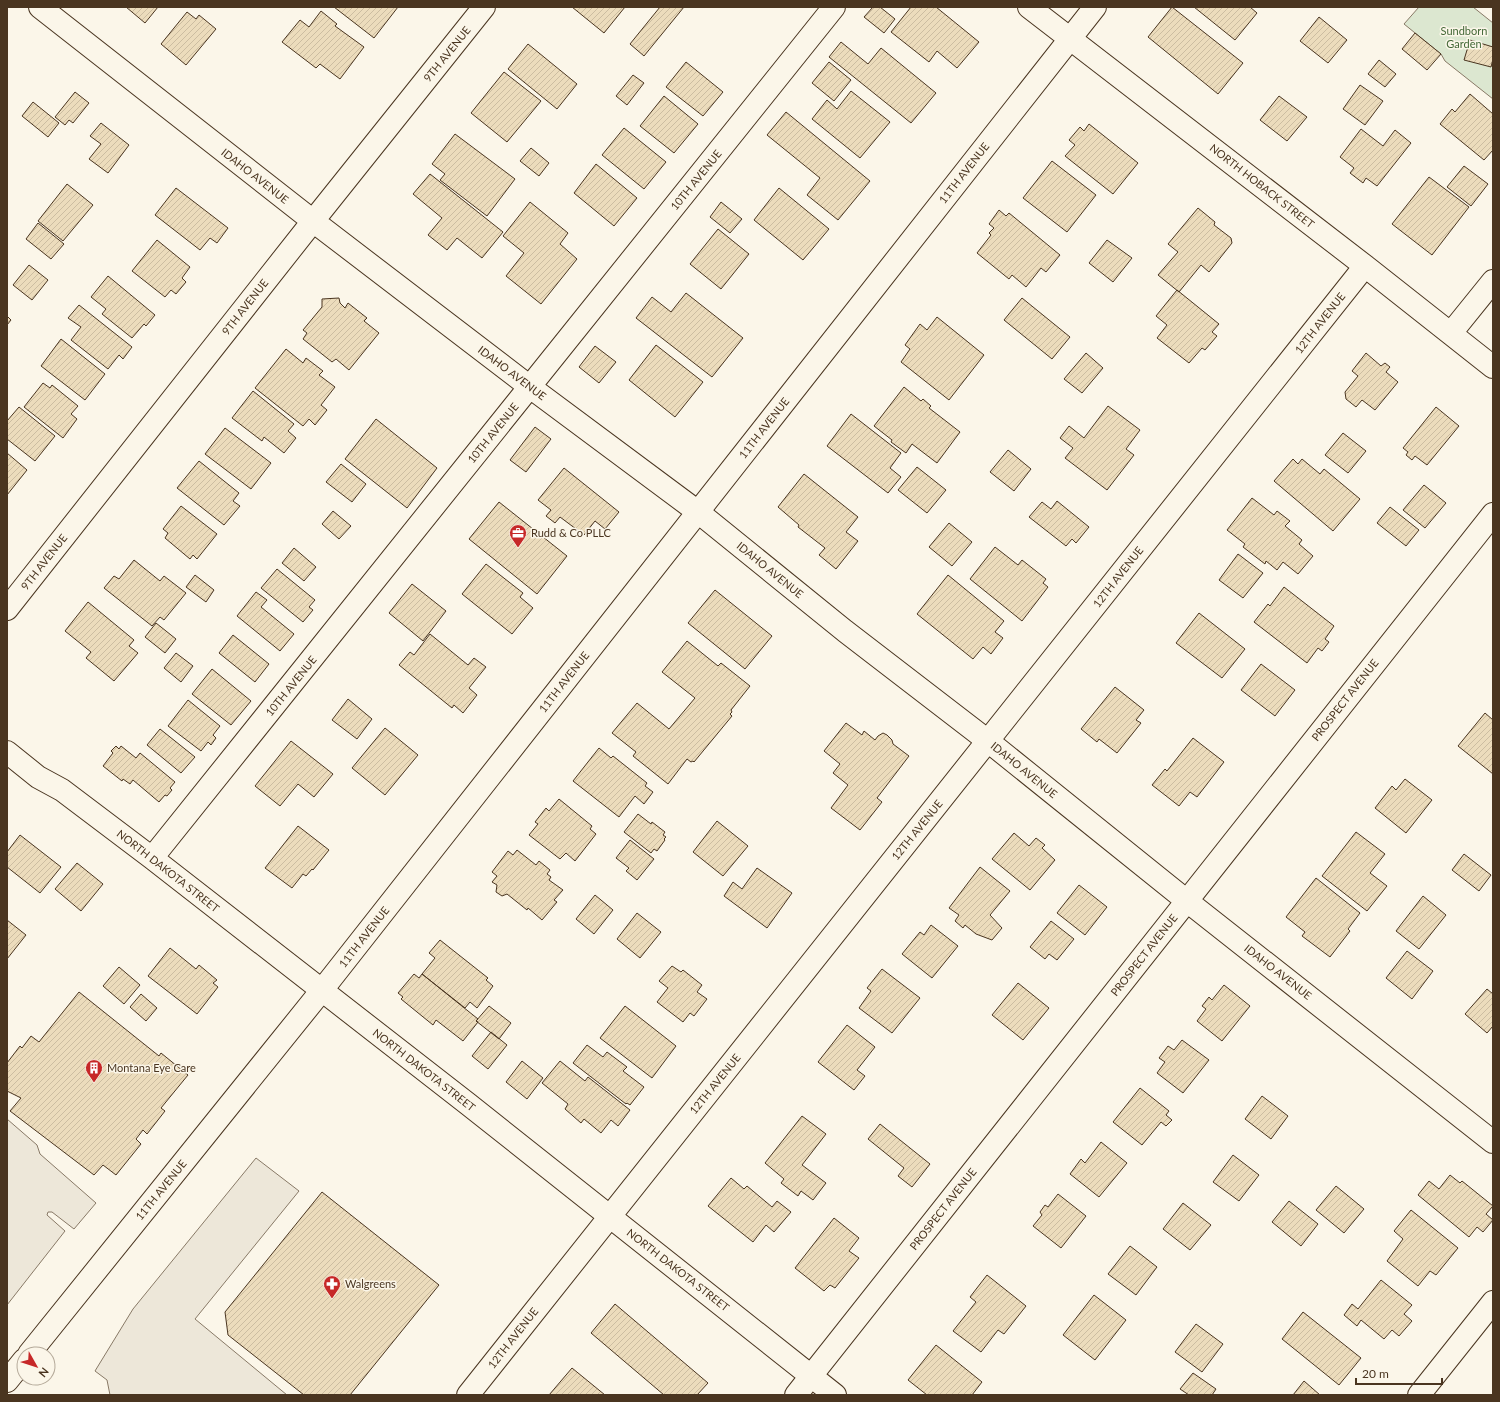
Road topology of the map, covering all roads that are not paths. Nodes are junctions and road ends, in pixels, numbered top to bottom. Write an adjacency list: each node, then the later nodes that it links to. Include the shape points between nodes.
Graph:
1 (40, 7): 7 (street, IDAHO AVENUE)
2 (484, 7): 7 (street, 9TH AVENUE)
3 (834, 7): 12 (street, 10TH AVENUE)
4 (1029, 7): 6 (street, NORTH HOBACK STREET)
5 (1095, 7): 6 (street, 11TH AVENUE)
6 (1070, 38): 8 (street, NORTH HOBACK STREET); 13 (street, 11TH AVENUE)
7 (313, 221): 12 (street, IDAHO AVENUE); 15 (street, 9TH AVENUE)
8 (1365, 266): 10 (street, NORTH HOBACK STREET); 16 (street, 12TH AVENUE)
9 (1493, 281): 10 (street)
10 (1451, 333): 11 (street, NORTH HOBACK STREET)
11 (1493, 367)
12 (530, 387): 13 (street, IDAHO AVENUE); 18 (street, 10TH AVENUE)
13 (698, 512): 16 (street, IDAHO AVENUE, via 845,631); 20 (street, 11TH AVENUE)
14 (1493, 514): 19 (street, PROSPECT AVENUE)
15 (7, 609)
16 (988, 741): 19 (street, IDAHO AVENUE); 22 (street, 12TH AVENUE)
17 (7, 752): 18 (street, NORTH DAKOTA STREET)
18 (152, 858): 20 (street, NORTH DAKOTA STREET)
19 (1187, 901): 21 (street, IDAHO AVENUE); 26 (street, PROSPECT AVENUE)
20 (322, 990): 22 (street, NORTH DAKOTA STREET); 24 (street, 11TH AVENUE)
21 (1493, 1142)
22 (610, 1216): 26 (street, NORTH DAKOTA STREET); 28 (street, 12TH AVENUE)
23 (1493, 1302): 31 (street)
24 (35, 1346)
25 (16, 1370): 27 (street)
26 (811, 1376): 29 (street, PROSPECT AVENUE); 30 (street, NORTH DAKOTA STREET)
27 (7, 1382)
28 (468, 1395)
29 (796, 1395)
30 (835, 1395)
31 (1419, 1395)

